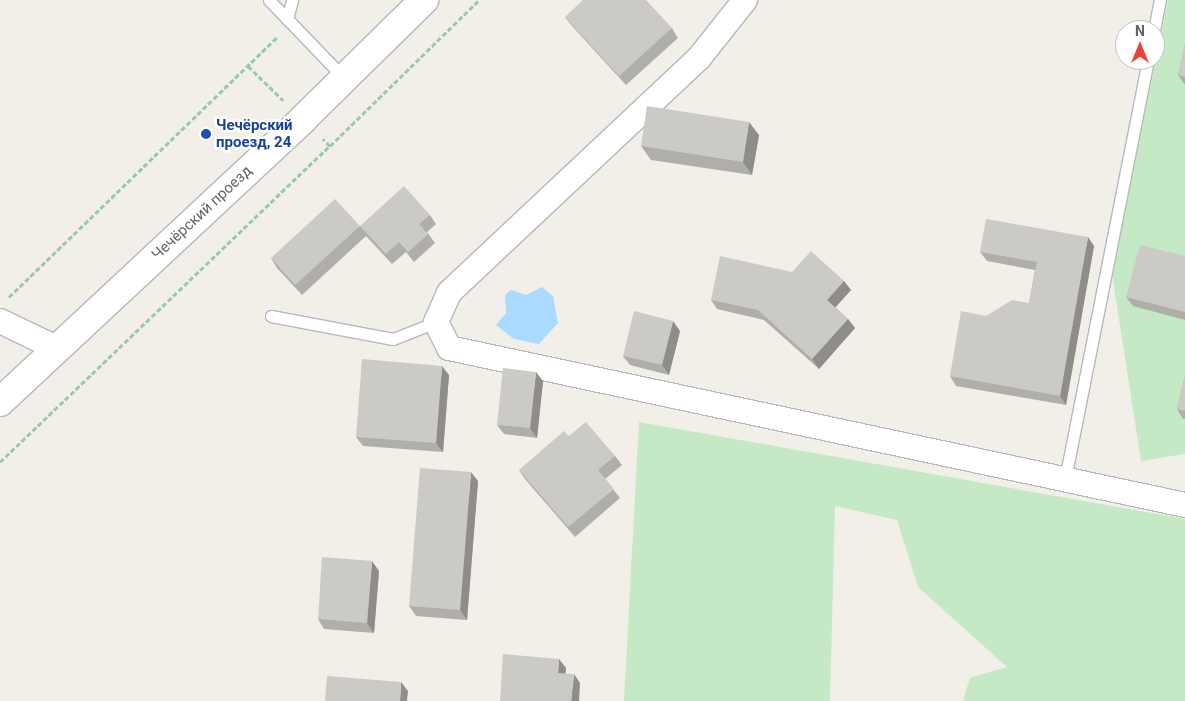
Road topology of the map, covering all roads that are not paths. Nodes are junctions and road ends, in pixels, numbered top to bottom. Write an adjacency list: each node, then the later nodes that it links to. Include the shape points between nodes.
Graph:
1 (269, 0): 7 (lane)
2 (292, 0): 7 (lane)
3 (424, 0): 9 (main road, Чечёрский проезд)
4 (745, 0): 12 (street, via 699,58 449,293)
5 (1160, 0): 6 (lane)
6 (1156, 20)
7 (289, 21): 9 (lane)
8 (1146, 70): 15 (lane)
9 (345, 78): 13 (main road, Чечёрский проезд)
10 (2, 312): 13 (street)
11 (271, 316): 12 (lane, via 393,339)
12 (436, 322): 15 (street, via 449,348)
13 (56, 348): 14 (main road, Чечёрский проезд)
14 (0, 402)
15 (1065, 479): 16 (street)
16 (1185, 505)

